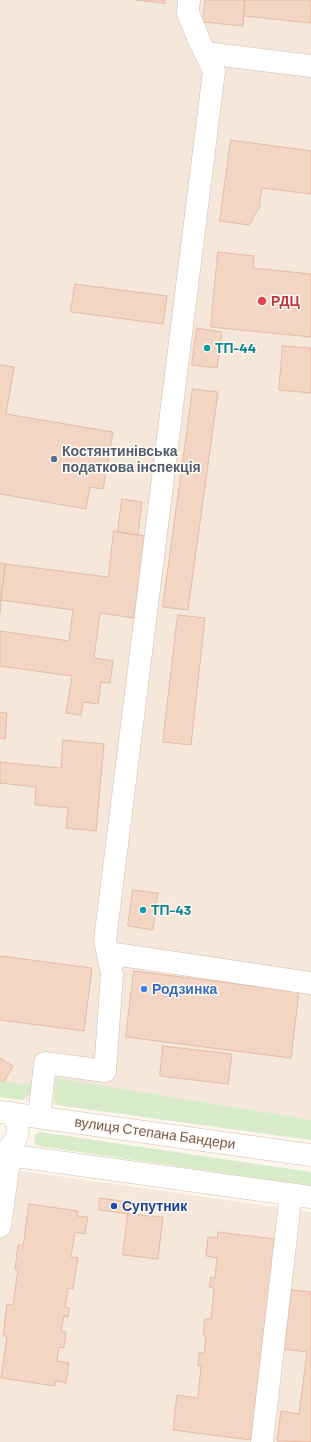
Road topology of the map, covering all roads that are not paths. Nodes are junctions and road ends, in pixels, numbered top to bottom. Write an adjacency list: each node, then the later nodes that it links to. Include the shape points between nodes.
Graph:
1 (189, 0): 2 (street, via 188,13)
2 (205, 53): 3 (street); 4 (street, via 214,71 105,940)
3 (311, 66)
4 (108, 954): 5 (street); 7 (street, via 112,974 105,1070 45,1063)
5 (311, 983)
6 (6, 1113): 7 (street, вулиця Степана Бандери); 8 (street, via 16,1120 18,1136)
7 (40, 1117): 9 (street, вулиця Степана Бандери); 10 (street, via 29,1130 27,1137 27,1144)
8 (4, 1154): 10 (street); 12 (street)
9 (311, 1155)
10 (34, 1158): 11 (street)
11 (301, 1195): 13 (street)
12 (0, 1226)
13 (262, 1442)

